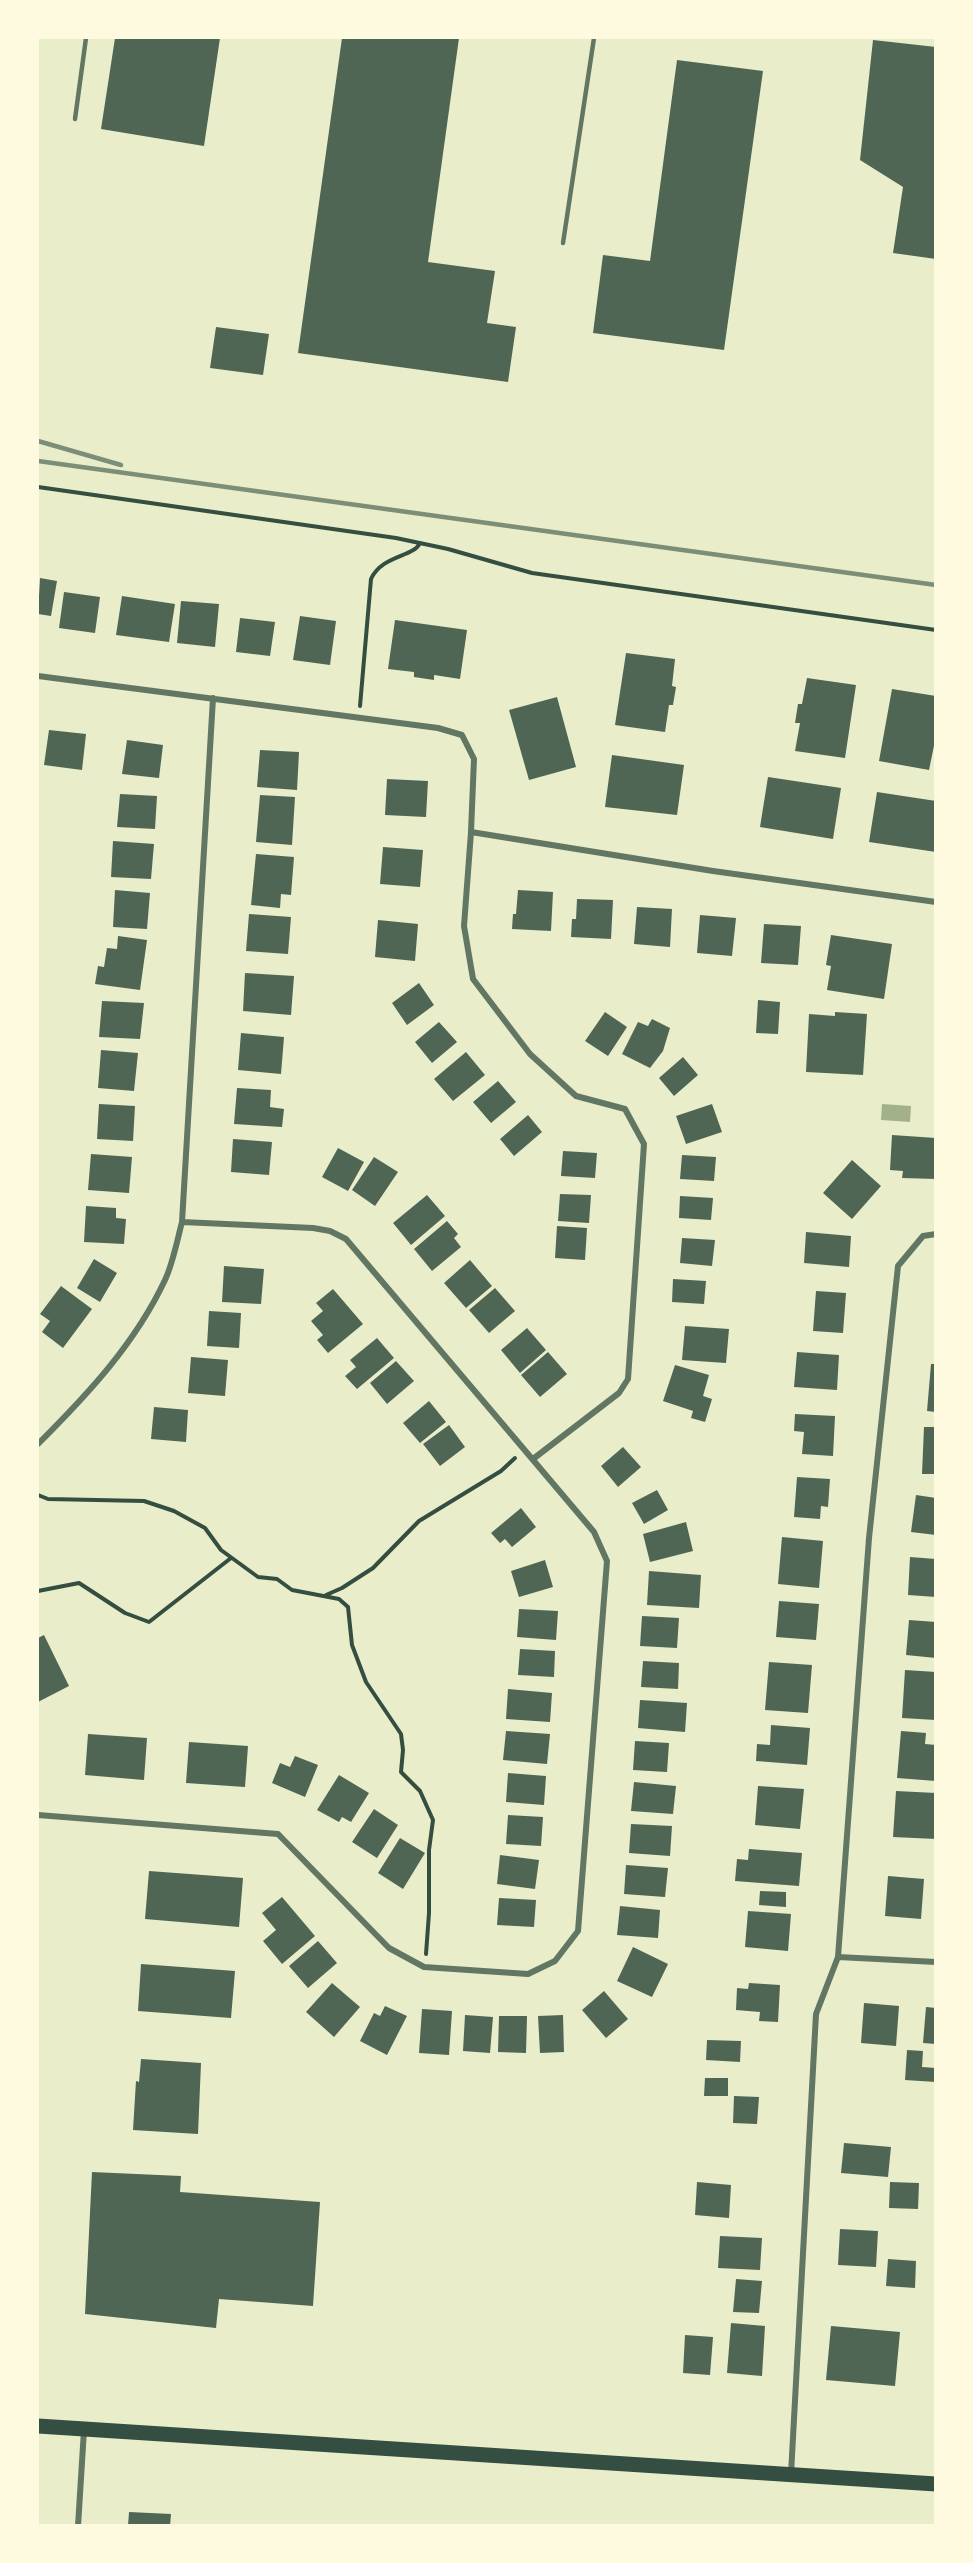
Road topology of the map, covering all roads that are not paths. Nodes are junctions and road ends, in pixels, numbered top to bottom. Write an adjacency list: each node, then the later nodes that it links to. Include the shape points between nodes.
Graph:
1 (86, 38): 3 (lane)
2 (594, 38): 4 (lane)
3 (75, 119)
4 (563, 243)
5 (38, 676): 6 (street)
6 (213, 698): 7 (street, via 438,728 462,735 474,759); 9 (street)
7 (471, 832): 8 (street); 12 (street, via 465,926 473,979 530,1054 576,1096 625,1108 645,1144 628,1379 619,1393)
8 (936, 902)
9 (182, 1222): 11 (street, via 166,1279 128,1345); 12 (street, via 313,1228 346,1239)
10 (936, 1234): 14 (street, via 923,1236 898,1266 869,1538)
11 (38, 1444)
12 (533, 1459): 13 (street, via 594,1532 607,1561 578,1932 555,1961 528,1974 424,1967 389,1948 278,1834)
13 (38, 1815)
14 (838, 1957): 15 (street); 18 (street, via 816,2013)
15 (936, 1962)
16 (38, 2426): 17 (main road)
17 (84, 2429): 18 (main road); 20 (street)
18 (790, 2475): 19 (main road)
19 (936, 2484)
20 (78, 2526)

